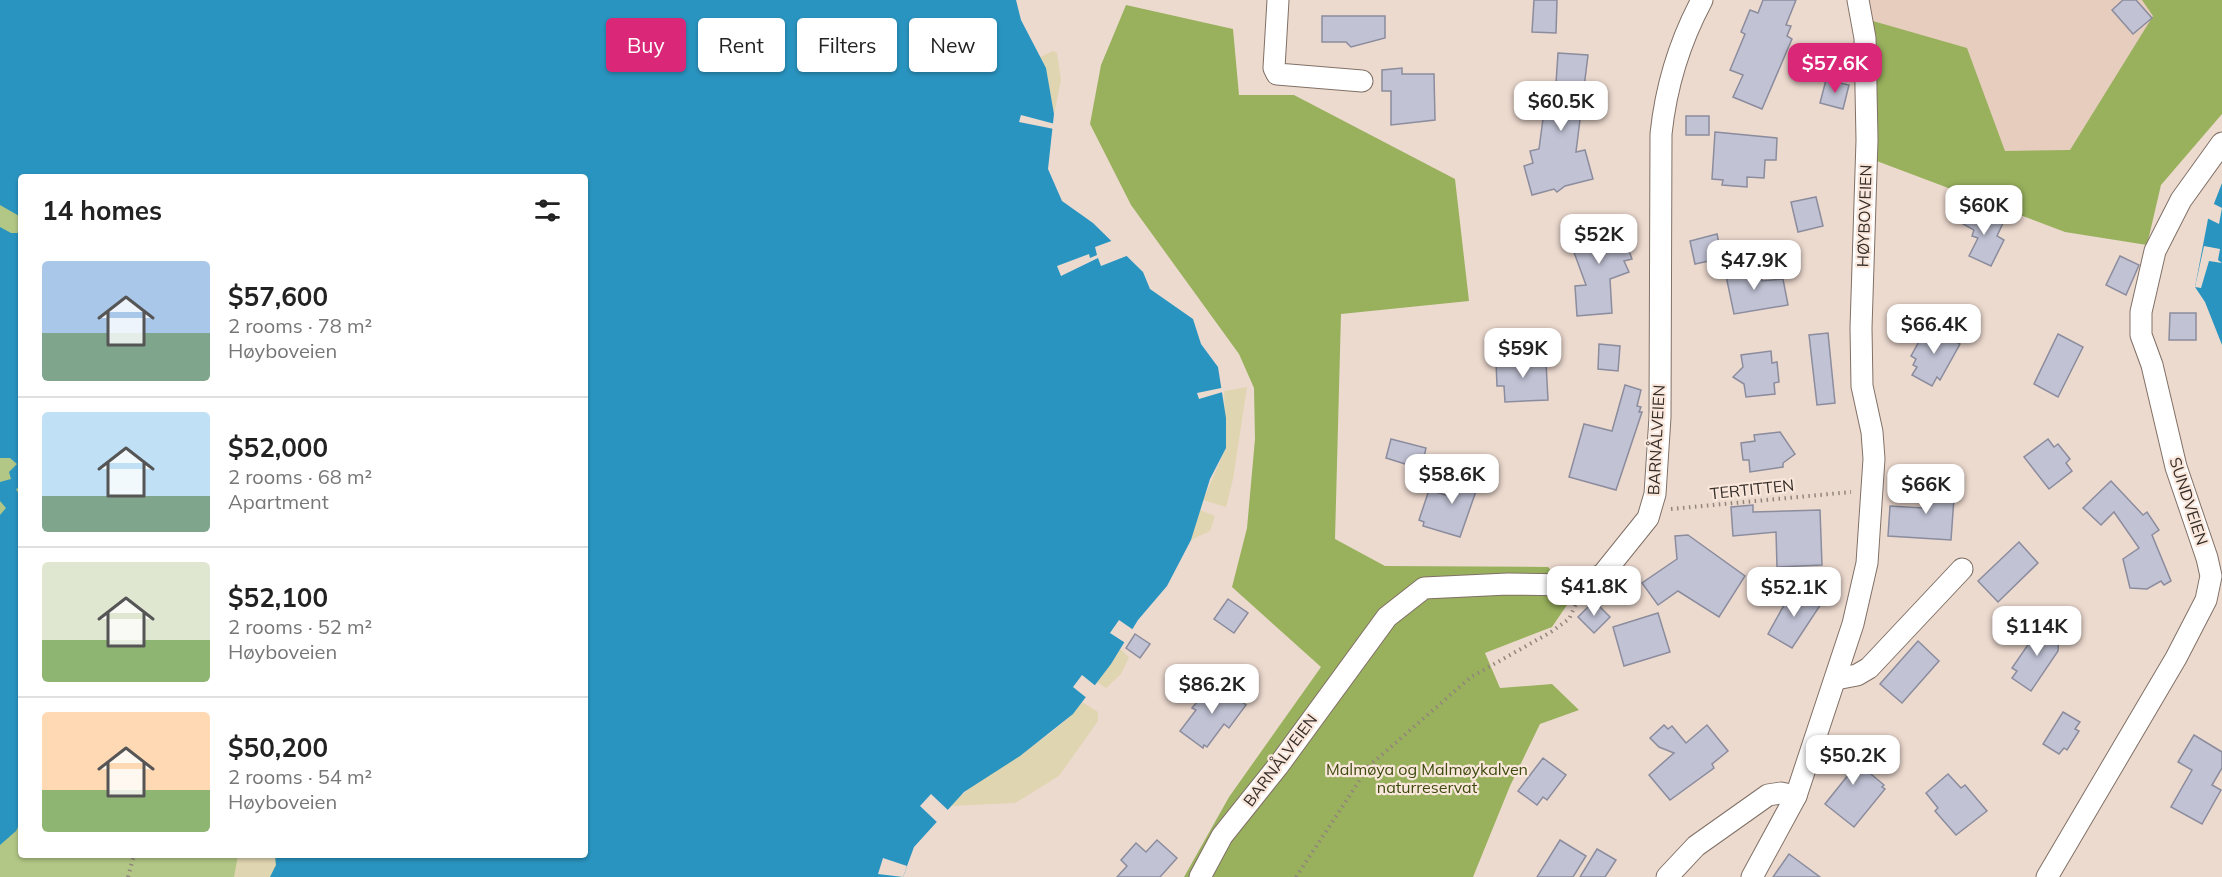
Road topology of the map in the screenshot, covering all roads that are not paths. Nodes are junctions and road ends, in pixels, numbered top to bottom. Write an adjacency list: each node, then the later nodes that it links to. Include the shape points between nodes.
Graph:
1 (1278, 0): 4 (street, via 1276,75)
2 (1702, 0): 9 (street, BARNÅLVEIEN, via 1681,43 1665,95 1661,134 1660,417 1655,494 1648,518 1603,573 1581,584 1424,588 1387,616 1222,836)
3 (1858, 0): 7 (street, HØYBOVEIEN, via 1865,39 1867,140 1862,386 1872,432 1874,485 1867,563)
4 (1362, 81)
5 (2222, 143): 12 (street, SUNDVEIEN, via 2181,200 2156,251 2141,312 2140,335 2152,365 2176,467 2207,558 2211,576 2206,600)
6 (1962, 569): 7 (street, via 1869,668)
7 (1836, 679): 8 (street, HØYBOVEIEN)
8 (1796, 796): 10 (street, via 1768,795 1696,846); 11 (street, HØYBOVEIEN)
9 (1200, 877)
10 (1667, 877)
11 (1752, 877)
12 (2047, 877)

